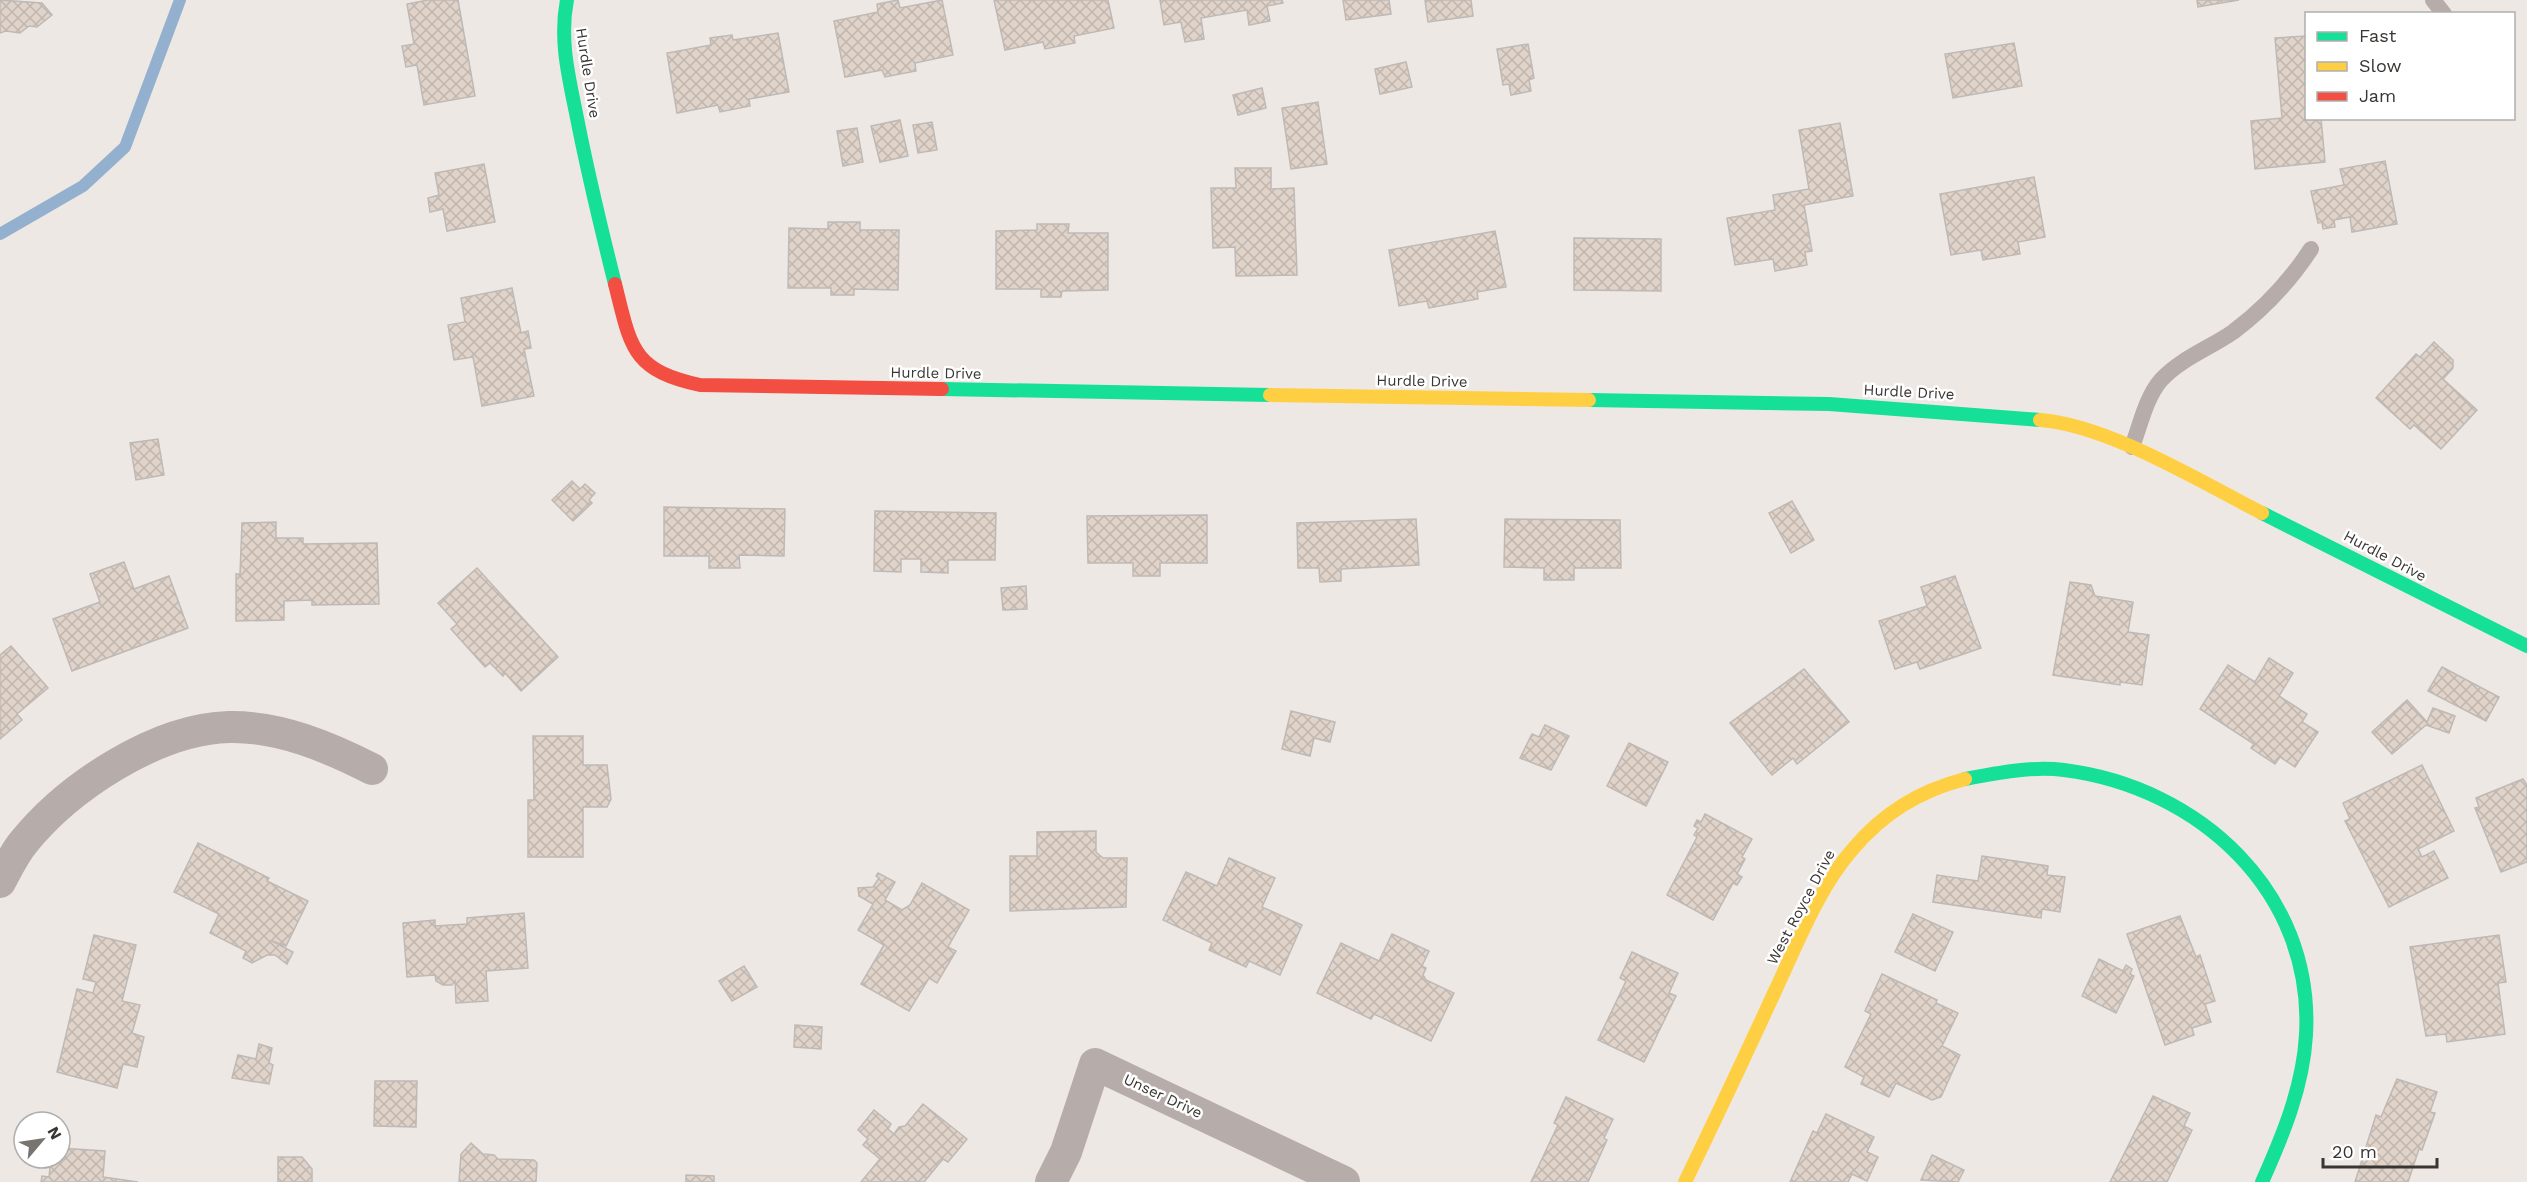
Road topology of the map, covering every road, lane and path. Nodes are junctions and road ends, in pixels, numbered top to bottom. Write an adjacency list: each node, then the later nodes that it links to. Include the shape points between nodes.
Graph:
1 (567, 0): 5 (street, Hurdle Drive, via 562,19 564,51 590,183 625,324 636,351 647,364 669,378 700,385 1829,404 2046,420)
2 (2433, 0): 3 (lane)
3 (2442, 12)
4 (2312, 249): 5 (lane, via 2289,281 2234,331 2161,380)
5 (2132, 447): 6 (street, Hurdle Drive)
6 (2527, 646)
7 (372, 769): 8 (street, via 310,741 248,728 190,733 150,746 72,795 21,845)
8 (0, 882)
9 (1051, 1182): 10 (street, Unser Drive, via 1066,1152 1095,1064)
10 (1344, 1182)
11 (1685, 1182): 12 (street, West Royce Drive, via 1801,938 1845,858 1898,807 1931,789 1983,774 2055,768 2094,773 2153,794 2205,824 2245,860 2266,888 2292,939 2307,1012 2306,1053 2299,1086)
12 (2262, 1182)

